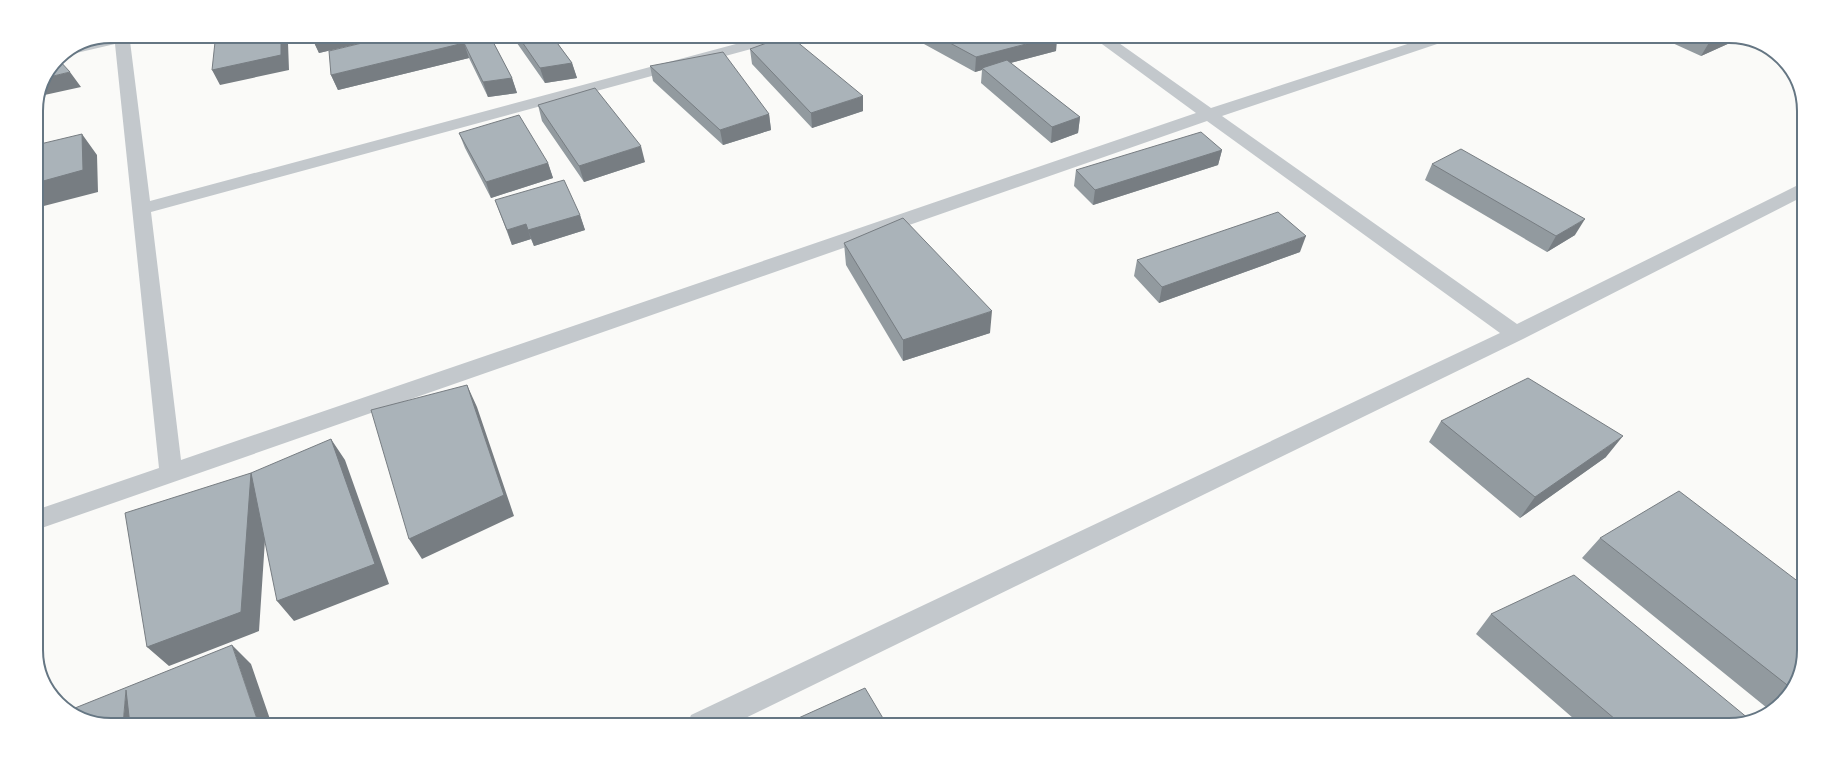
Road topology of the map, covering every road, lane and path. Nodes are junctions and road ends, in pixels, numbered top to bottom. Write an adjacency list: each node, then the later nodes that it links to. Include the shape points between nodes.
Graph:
1 (126, 43): 7 (street)
2 (756, 43): 7 (street)
3 (1109, 43): 5 (street)
4 (1426, 43): 5 (street)
5 (1211, 114): 8 (street); 9 (street)
6 (1797, 193): 8 (street)
7 (142, 210): 9 (street)
8 (1516, 334): 11 (street)
9 (171, 473): 10 (street)
10 (43, 518)
11 (716, 718)

